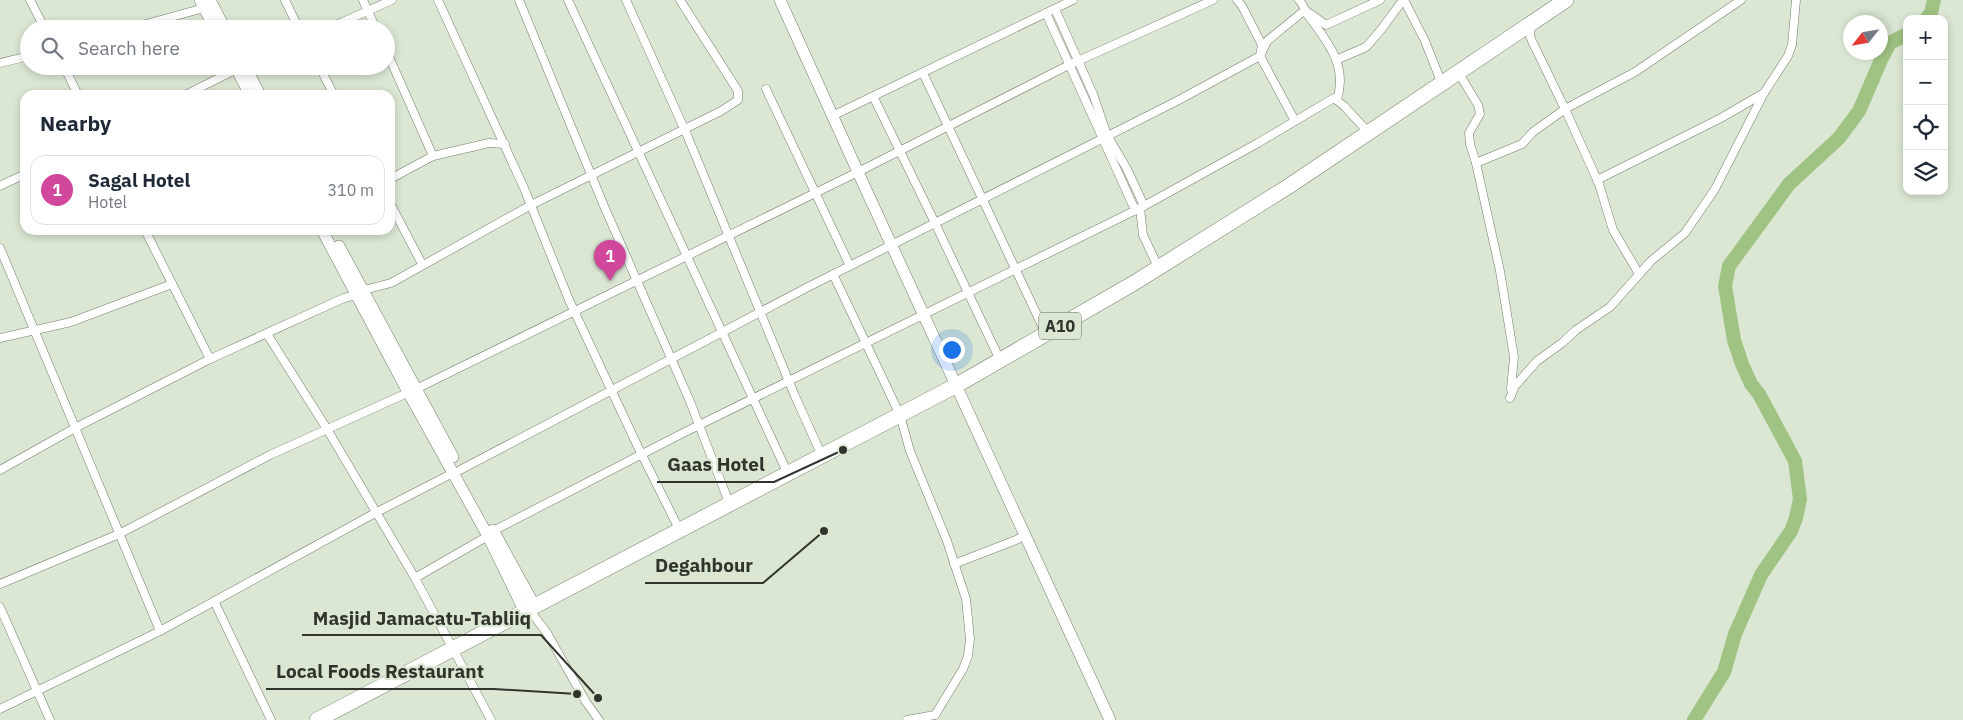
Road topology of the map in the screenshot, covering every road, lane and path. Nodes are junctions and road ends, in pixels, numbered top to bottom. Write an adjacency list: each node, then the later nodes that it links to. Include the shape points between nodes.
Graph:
1 (30, 0): 25 (street)
2 (285, 0): 29 (street)
3 (363, 0): 22 (street)
4 (392, 0): 22 (street)
5 (438, 0): 66 (street)
6 (519, 0): 74 (street)
7 (568, 0): 68 (street)
8 (626, 0): 63 (street)
9 (680, 0): 63 (street, via 739,96 721,111)
10 (780, 0): 60 (street)
11 (1074, 0): 21 (street)
12 (1213, 0): 36 (street)
13 (1237, 0): 33 (street, via 1262,45)
14 (1299, 0): 23 (street)
15 (1380, 0): 23 (street, via 1326,25)
16 (1404, 0): 35 (street, via 1366,47); 47 (street)
17 (1566, 0): 32 (highway, A10)
18 (1741, 0): 59 (street, via 1636,72)
19 (1796, 0): 54 (street, via 1792,45)
20 (204, 3): 26 (street); 27 (street); 28 (street)
21 (1055, 9): 24 (street); 36 (street)
22 (368, 10): 30 (street); 31 (street)
23 (1305, 10): 33 (street, via 1267,41); 35 (street, via 1328,41)
24 (1046, 13): 38 (street); 41 (street)
25 (40, 20)
26 (154, 20)
27 (211, 20)
28 (218, 20)
29 (295, 20)
30 (346, 20)
31 (372, 20)
32 (1531, 23): 40 (highway, A10); 59 (street, via 1532,42)
33 (1260, 56): 61 (street); 65 (street)
34 (20, 58): 37 (street)
35 (1336, 60): 58 (street, via 1341,76)
36 (1078, 61): 38 (street); 55 (street)
37 (0, 63)
38 (1069, 65): 57 (street); 62 (street)
39 (395, 70): 69 (street)
40 (1458, 72): 47 (highway, A10); 70 (street, via 1480,114 1469,134)
41 (923, 73): 56 (street); 62 (street)
42 (68, 75): 49 (street)
43 (224, 75): 50 (street)
44 (243, 75): 51 (street)
45 (246, 75): 52 (street)
46 (324, 75): 53 (street)
47 (1442, 84): 64 (highway, A10)
48 (766, 89): 79 (street)
49 (76, 90)
50 (195, 90)
51 (248, 90)
52 (256, 90)
53 (331, 90)
54 (1764, 93): 77 (street); 97 (street, via 1704,206 1685,233)
55 (1093, 94): 57 (street); 65 (street)
56 (873, 96): 60 (street); 67 (street)
57 (1084, 98): 65 (street)
58 (1337, 100): 61 (street, via 1334,98); 64 (street)
59 (1565, 109): 70 (street, via 1522,144); 77 (street)
60 (832, 116): 72 (street)
61 (1295, 121): 82 (street)
62 (948, 126): 67 (street); 80 (street)
63 (684, 129): 68 (street); 88 (street)
64 (1370, 133): 95 (highway, A10)
65 (1105, 136): 71 (street); 73 (street); 80 (street)
66 (505, 144): 69 (street, via 489,143); 81 (street)
67 (900, 150): 72 (street); 84 (street)
68 (639, 152): 74 (street); 91 (street)
69 (433, 156): 76 (street)
70 (1476, 163): 97 (street, via 1500,270 1514,357 1510,398 1515,386 1537,361 1610,307)
71 (1127, 169): 73 (street); 82 (street)
72 (858, 172): 79 (street); 89 (street)
73 (1119, 173): 82 (street)
74 (591, 175): 81 (street); 98 (street)
75 (20, 176): 78 (street)
76 (395, 176)
77 (1597, 180): 97 (street, via 1613,230)
78 (0, 186)
79 (815, 193): 88 (street); 93 (street)
80 (982, 198): 84 (street); 94 (street)
81 (532, 205): 92 (street); 102 (street)
82 (1140, 208): 94 (street); 95 (street, via 1143,235)
83 (395, 213): 92 (street)
84 (935, 222): 89 (street); 100 (street)
85 (148, 235): 99 (street)
86 (325, 235): 101 (street)
87 (332, 235): 101 (street)
88 (729, 235): 91 (street); 103 (street)
89 (892, 245): 93 (street); 104 (street)
90 (0, 248): 105 (street)
91 (687, 255): 98 (street); 106 (street)
92 (422, 264): 101 (street, via 391,283)
93 (850, 266): 96 (street)
94 (1016, 269): 100 (street); 108 (street)
95 (1159, 269): 108 (highway, A10)
96 (833, 274): 103 (street); 110 (street)
97 (1639, 274)
98 (637, 280): 102 (street); 112 (street)
99 (172, 284): 105 (street); 111 (street)
100 (968, 292): 104 (street); 113 (street)
101 (360, 293): 107 (street); 117 (street)
102 (574, 311): 116 (street); 117 (street)
103 (760, 312): 106 (street); 114 (street)
104 (924, 314): 110 (street); 115 (street)
105 (35, 332): 109 (street); 121 (street)
106 (722, 332): 112 (street); 118 (street)
107 (267, 334): 111 (street); 122 (street)
108 (1046, 334): 113 (highway, A10)
109 (0, 338)
110 (866, 343): 114 (street); 119 (street)
111 (210, 359): 121 (street)
112 (671, 359): 116 (street); 120 (street)
113 (1000, 360): 115 (highway, A10)
114 (788, 381): 118 (street); 124 (street)
115 (957, 385): 119 (highway, A10); 133 (street)
116 (612, 390): 123 (street); 126 (street)
117 (412, 391): 122 (street); 126 (street)
118 (753, 398): 120 (street); 127 (street)
119 (900, 415): 124 (highway, A10); 134 (street, via 910,451)
120 (699, 425): 123 (street); 128 (street)
121 (75, 428): 125 (street); 131 (street)
122 (327, 429): 129 (street); 131 (street)
123 (642, 454): 130 (street); 132 (street)
124 (822, 456): 127 (highway, A10)
125 (0, 470)
126 (457, 471): 129 (street); 132 (street)
127 (788, 474): 128 (highway, A10)
128 (730, 505): 130 (highway, A10)
129 (376, 512): 135 (street); 137 (street)
130 (680, 531): 139 (highway, A10)
131 (119, 534): 136 (street); 140 (street)
132 (491, 534): 135 (street); 139 (street)
133 (1024, 535): 134 (street); 151 (street)
134 (954, 564): 144 (street, via 966,600 969,647 963,669)
135 (416, 578): 141 (street)
136 (0, 584)
137 (214, 601): 140 (street); 146 (street)
138 (0, 607): 142 (street)
139 (529, 608): 141 (highway, A10); 149 (street)
140 (160, 631): 142 (street)
141 (454, 649): 147 (highway, A10); 148 (street)
142 (37, 690): 143 (street); 145 (street)
143 (0, 709)
144 (937, 717): 150 (street)
145 (50, 720)
146 (270, 720)
147 (317, 720)
148 (491, 720)
149 (600, 720)
150 (906, 720)
151 (1110, 720)

